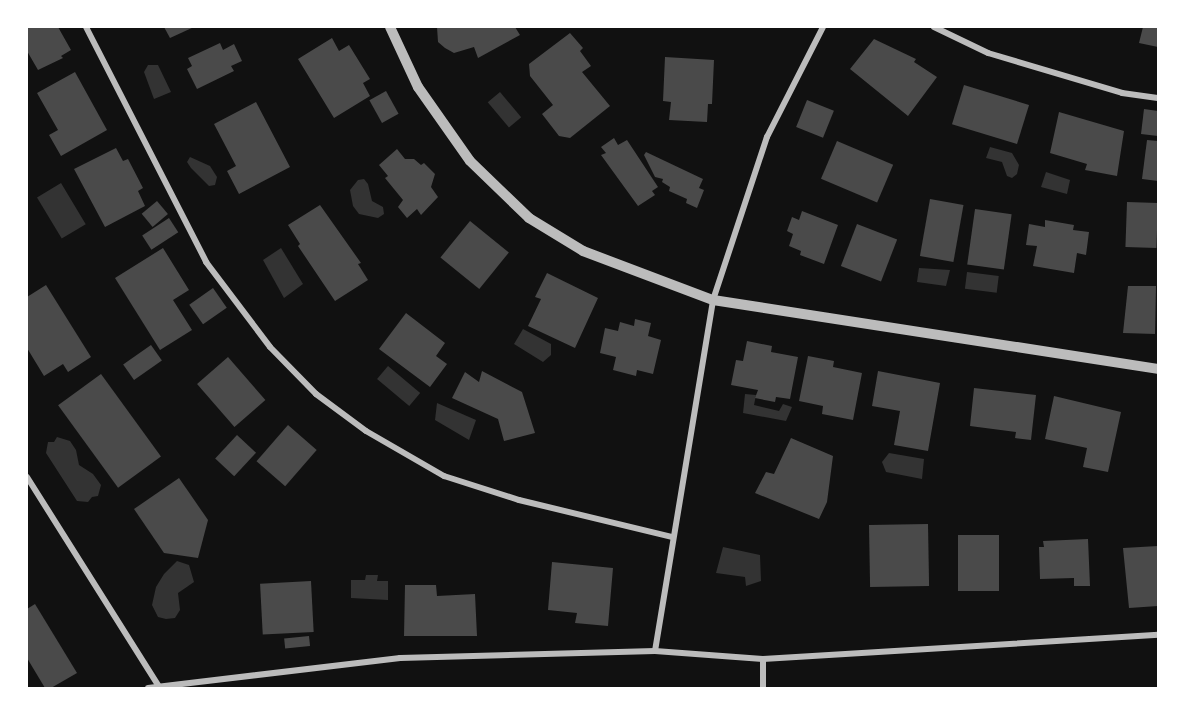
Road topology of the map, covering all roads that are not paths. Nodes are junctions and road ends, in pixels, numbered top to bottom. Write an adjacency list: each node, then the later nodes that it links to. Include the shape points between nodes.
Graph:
1 (86, 27): 9 (street, via 206,262 270,347 316,394 366,431 444,476 519,500)
2 (390, 27): 6 (street, via 418,87 470,161 529,218 583,251)
3 (823, 27): 6 (street, via 767,136)
4 (934, 27): 5 (street, via 988,53 1122,93)
5 (1158, 98)
6 (713, 300): 7 (street); 9 (street)
7 (1158, 369)
8 (27, 477): 13 (street)
9 (672, 537): 11 (street)
10 (1158, 635): 12 (street)
11 (655, 651): 12 (street); 13 (street, via 400,658)
12 (762, 659): 15 (street)
13 (158, 685): 14 (street)
14 (148, 688)
15 (763, 688)

